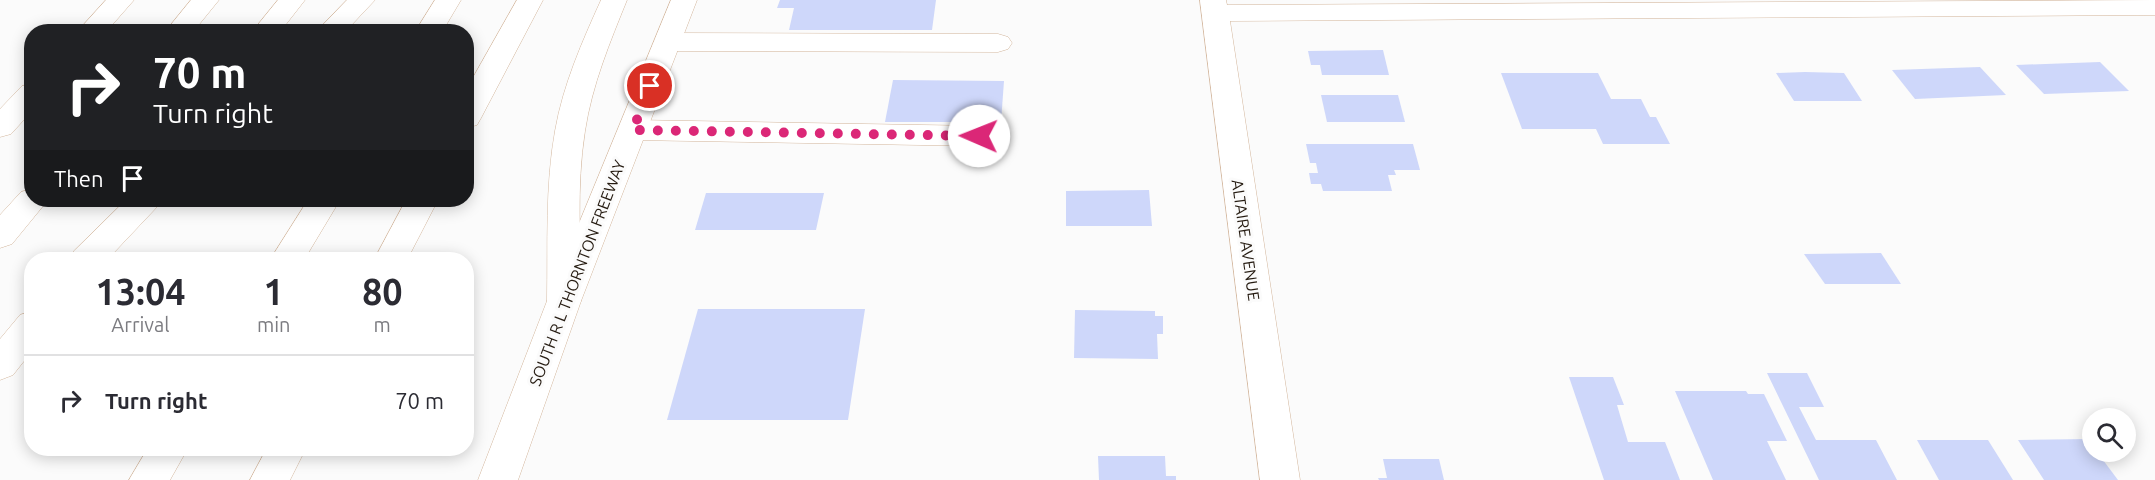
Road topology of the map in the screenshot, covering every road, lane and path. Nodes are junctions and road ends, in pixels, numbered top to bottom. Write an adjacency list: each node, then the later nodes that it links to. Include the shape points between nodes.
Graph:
1 (121, 0): 11 (main road)
2 (206, 0): 12 (main road)
3 (292, 0): 13 (main road)
4 (362, 0): 14 (main road)
5 (448, 0): 15 (main road)
6 (530, 0): 19 (main road)
7 (614, 0): 33 (main road, via 590,56 570,132)
8 (684, 0): 16 (main road, SOUTH R L THORNTON FREEWAY)
9 (1214, 7): 10 (main road); 41 (main road, ALTAIRE AVENUE)
10 (2155, 7)
11 (98, 24)
12 (185, 24)
13 (272, 24)
14 (337, 24)
15 (433, 24)
16 (668, 42): 17 (main road); 21 (main road, SOUTH R L THORNTON FREEWAY)
17 (998, 43)
18 (24, 102): 20 (main road)
19 (474, 103)
20 (0, 127)
21 (633, 130): 22 (main road); 33 (main road, SOUTH R L THORNTON FREEWAY)
22 (979, 136)
23 (26, 207): 28 (main road)
24 (127, 207): 29 (main road)
25 (138, 207): 30 (main road)
26 (320, 207): 31 (main road)
27 (418, 207): 32 (main road)
28 (0, 236)
29 (91, 252)
30 (93, 252)
31 (291, 252)
32 (394, 252)
33 (564, 302): 40 (main road, SOUTH R L THORNTON FREEWAY)
34 (24, 335): 35 (main road)
35 (0, 365)
36 (164, 456): 38 (main road)
37 (283, 456): 39 (main road)
38 (149, 480)
39 (270, 480)
40 (498, 480)
41 (1280, 480)

